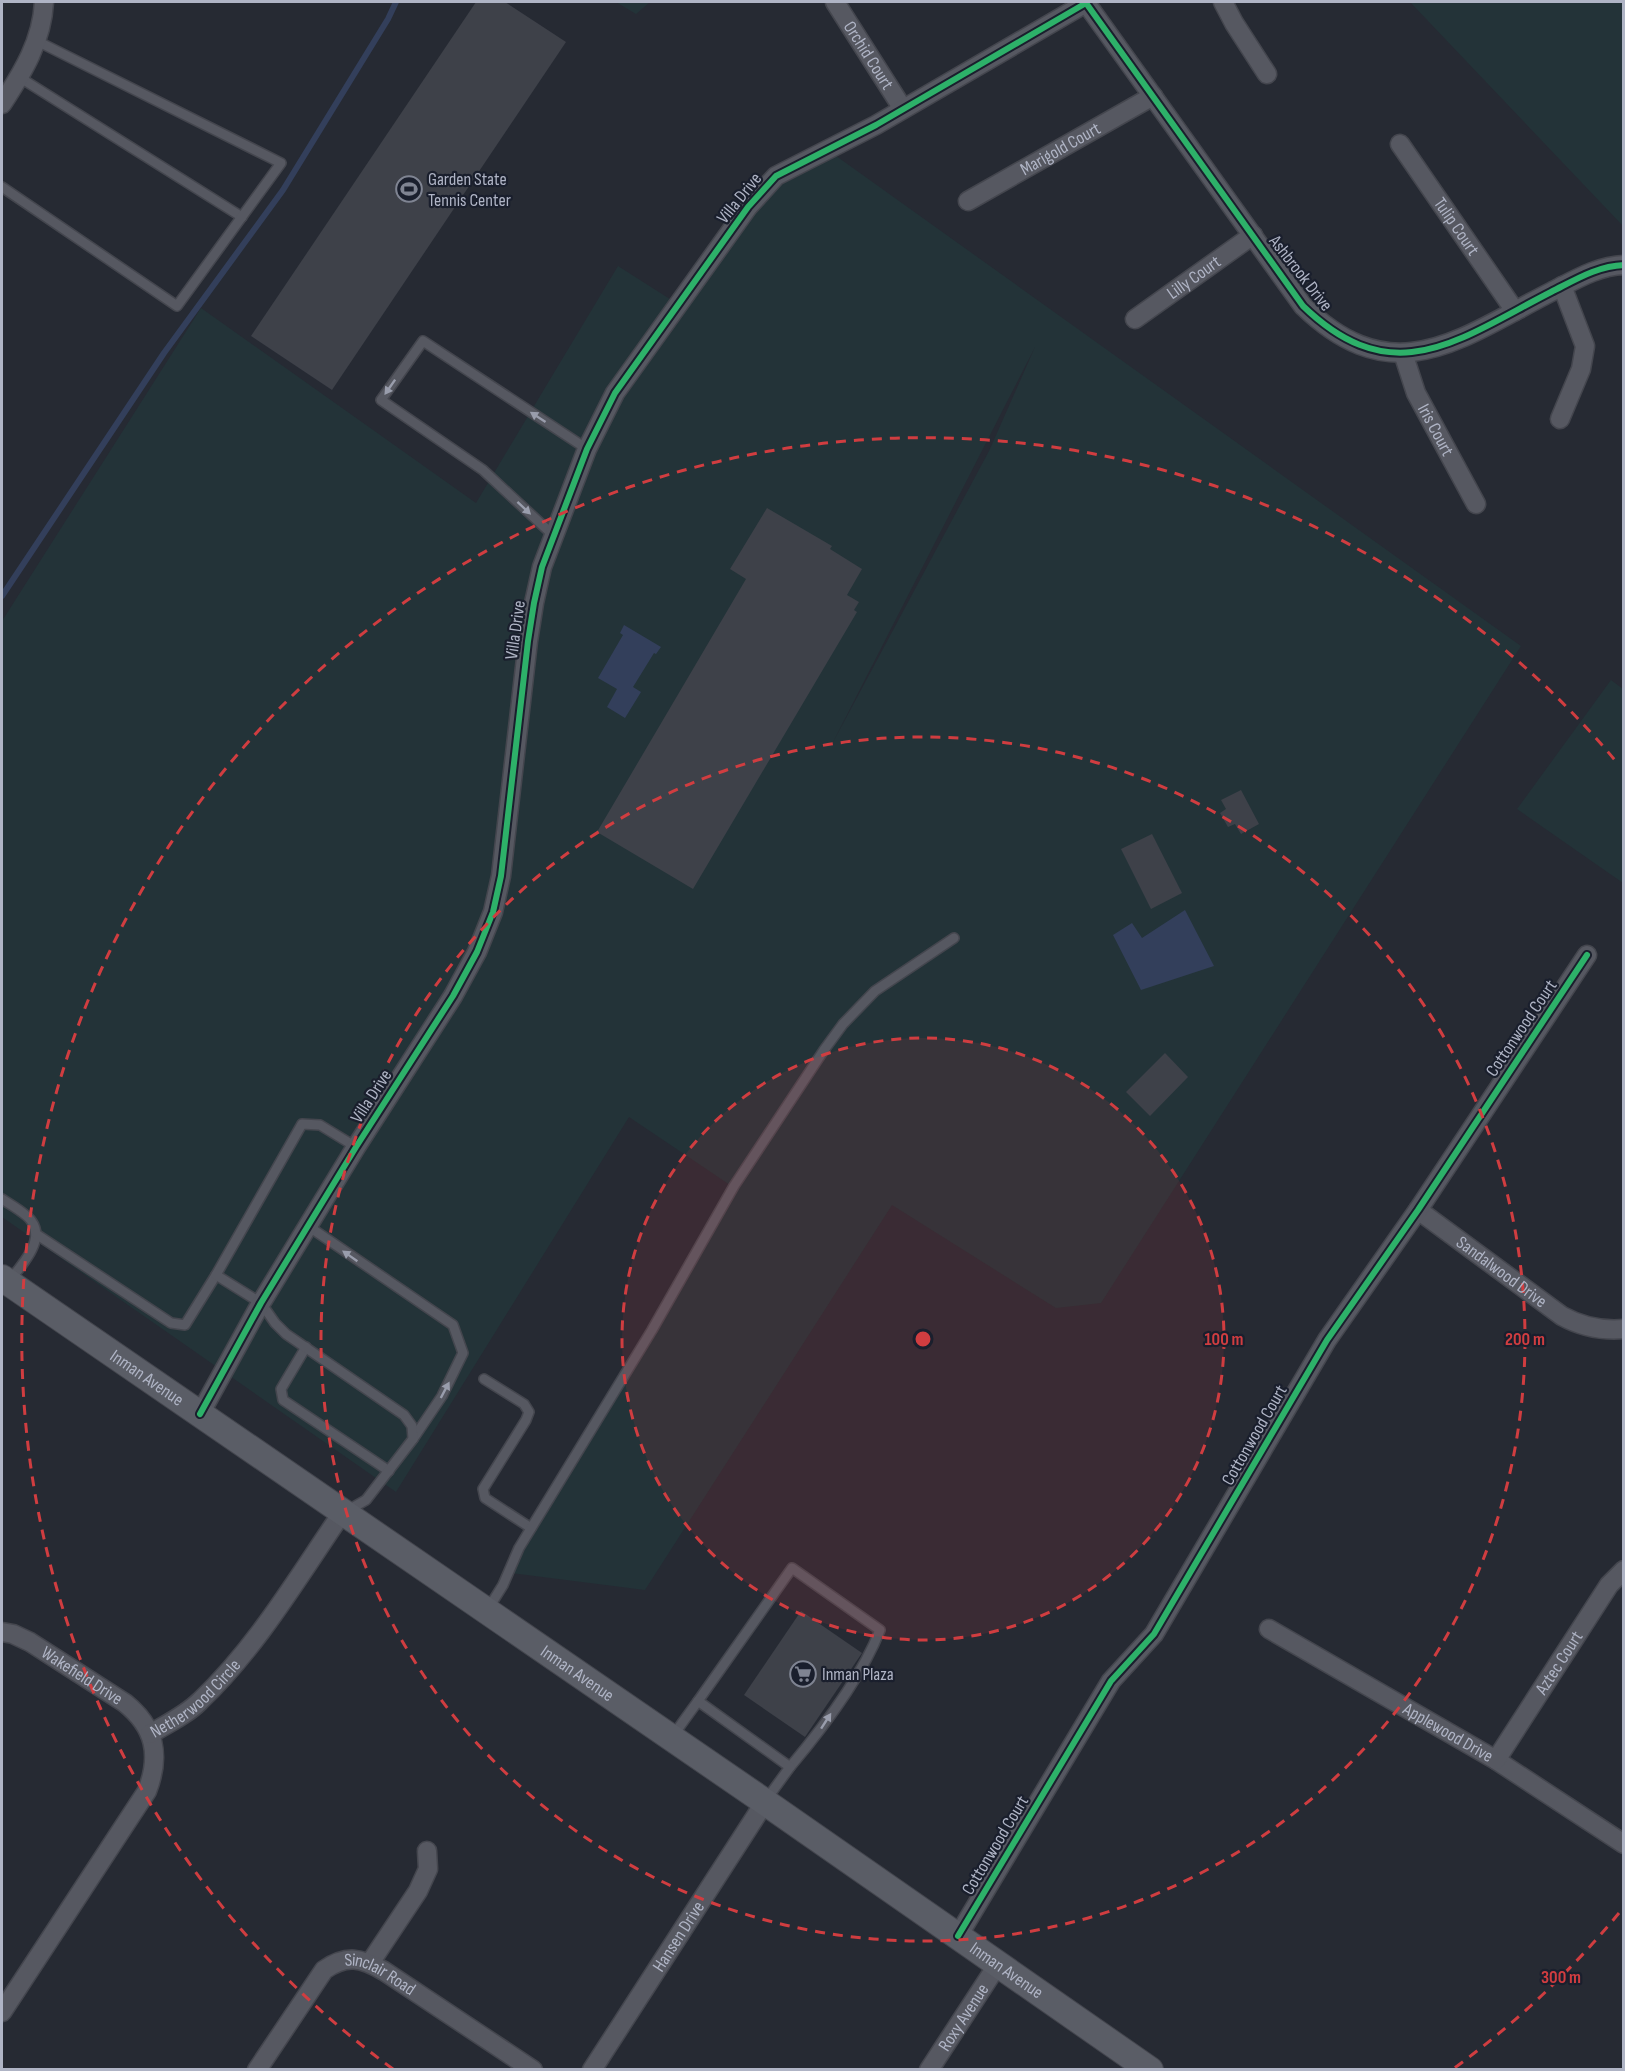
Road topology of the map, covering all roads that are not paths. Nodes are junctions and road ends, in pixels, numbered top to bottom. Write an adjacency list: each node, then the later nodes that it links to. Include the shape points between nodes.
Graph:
1 (44, 2): 5 (street)
2 (835, 2): 10 (street, Orchid Court)
3 (1223, 2): 6 (street)
4 (1077, 4): 8 (street, Ashbrook Drive); 10 (street, Villa Drive)
5 (37, 41): 7 (street); 14 (lane, via 281,163)
6 (1267, 74)
7 (19, 77): 9 (street); 14 (lane)
8 (1153, 96): 13 (street, Marigold Court); 15 (street, Ashbrook Drive)
9 (2, 105)
10 (903, 109): 22 (street, Villa Drive, via 776,176 748,207 615,393)
11 (1400, 144): 18 (street, Tulip Court)
12 (2, 187): 14 (lane, via 177,306)
13 (968, 201)
14 (242, 217)
15 (1253, 235): 19 (street, Lilly Court); 20 (street, Ashbrook Drive, via 1303,306 1323,325 1371,349)
16 (1623, 265): 17 (street, Ashbrook Drive, via 1593,270)
17 (1562, 286): 18 (street, Ashbrook Drive); 21 (street, via 1585,346 1581,369)
18 (1515, 311): 20 (street, Ashbrook Drive, via 1454,343)
19 (1136, 319)
20 (1403, 353): 23 (street, Iris Court, via 1416,393)
21 (1560, 419)
22 (587, 449): 24 (street, Villa Drive); 24 (lane, one-way to 24, via 423,341 381,400 483,470)
23 (1476, 504)
24 (554, 535): 27 (street, Villa Drive, via 534,603 501,876 493,912 453,996)
25 (954, 938): 42 (lane, via 875,991 824,1050 734,1186)
26 (1587, 955): 29 (street, Cottonwood Court)
27 (356, 1148): 30 (street, Villa Drive); 32 (lane, via 320,1125 302,1124)
28 (2, 1199): 31 (lane, via 32,1221)
29 (1418, 1210): 35 (street, Sandalwood Drive, via 1562,1316 1605,1330); 55 (street, Cottonwood Court, via 1327,1340 1154,1634 1111,1681)
30 (308, 1226): 34 (street, Villa Drive); 39 (lane, one-way to 30, via 442,1396 463,1353 453,1325)
31 (36, 1234): 32 (lane, via 171,1323 185,1325); 33 (lane, via 29,1255)
32 (216, 1275): 34 (lane)
33 (5, 1281): 38 (main road, Inman Avenue)
34 (261, 1303): 36 (lane, via 275,1323); 38 (street, Villa Drive)
35 (1623, 1329)
36 (306, 1347): 39 (lane, via 404,1415 412,1426); 40 (lane, via 281,1389 283,1400)
37 (484, 1379): 42 (lane, via 524,1404 529,1412 483,1489 485,1498)
38 (200, 1414): 41 (main road, Inman Avenue)
39 (413, 1439): 40 (lane)
40 (389, 1470): 41 (lane, via 366,1500)
41 (342, 1513): 44 (main road, Inman Avenue); 48 (street, Netherwood Circle, via 227,1672 199,1702)
42 (531, 1528): 44 (lane)
43 (1623, 1570): 50 (street, Aztec Court, via 1609,1585)
44 (487, 1611): 49 (main road, Inman Avenue)
45 (1269, 1629): 50 (street, Applewood Drive)
46 (2, 1632): 48 (street, Wakefield Drive, via 30,1642 125,1702)
47 (698, 1701): 49 (lane); 51 (lane); 51 (lane, one-way to 47, via 816,1736 873,1648 880,1630 792,1568)
48 (150, 1734): 58 (street, Netherwood Circle, via 155,1757 147,1791)
49 (671, 1738): 52 (main road, Inman Avenue)
50 (1496, 1760): 53 (street, Applewood Drive)
51 (790, 1767): 52 (lane)
52 (765, 1802): 55 (main road, Inman Avenue); 61 (street, Hansen Drive)
53 (1623, 1844)
54 (428, 1851): 56 (street, via 428,1869 418,1892)
55 (958, 1936): 57 (main road, Inman Avenue)
56 (370, 1963): 59 (street, Sinclair Road, via 346,1959 324,1970); 60 (street, Sinclair Road)
57 (998, 1964): 62 (street, Roxy Avenue); 63 (main road, Inman Avenue)
58 (2, 2013)
59 (257, 2070)
60 (533, 2070)
61 (592, 2070)
62 (929, 2070)
63 (1150, 2070)

